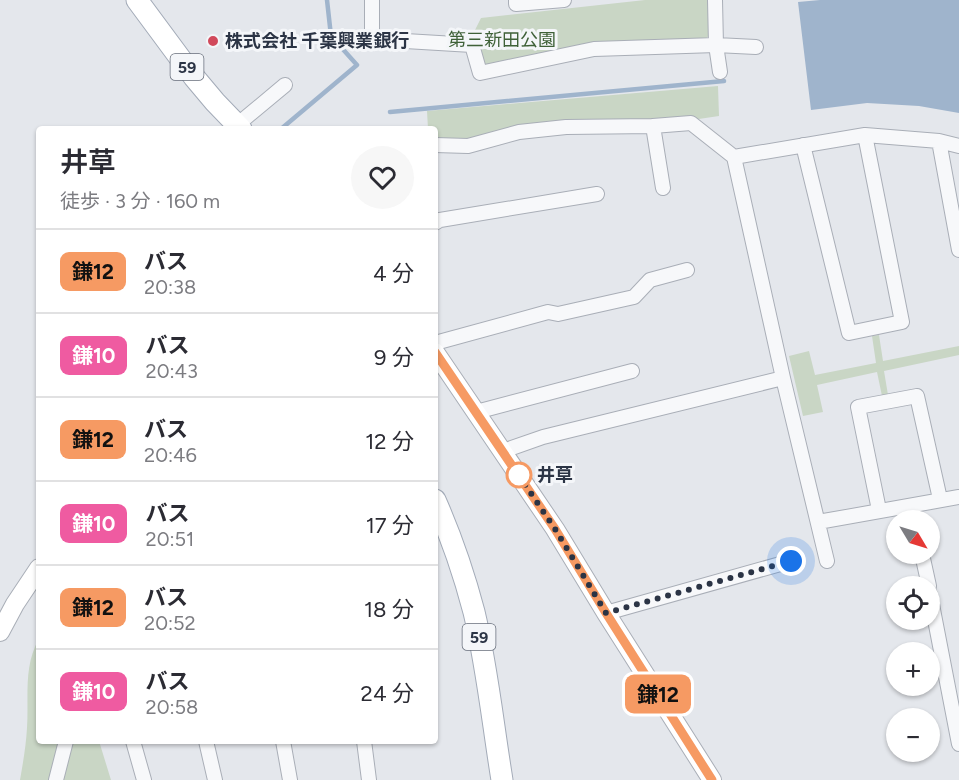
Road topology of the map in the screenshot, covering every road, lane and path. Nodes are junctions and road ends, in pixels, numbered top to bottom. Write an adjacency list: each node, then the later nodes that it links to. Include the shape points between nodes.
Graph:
1 (137, 0): 10 (main road, 59, via 194,77)
2 (372, 0): 6 (street, via 372,39 472,45 480,73 594,49)
3 (516, 0): 4 (street, via 516,4)
4 (564, 0)
5 (715, 0): 6 (street)
6 (716, 45): 7 (street); 8 (street)
7 (756, 47)
8 (720, 72)
9 (285, 85): 11 (street)
10 (238, 126)
11 (240, 126)
12 (653, 126): 15 (street, via 566,127 519,132 468,146); 18 (street, via 691,123); 19 (street)
13 (865, 135): 14 (street); 16 (street); 16 (street, via 903,322 849,333)
14 (939, 141): 17 (street); 22 (street)
15 (438, 145)
16 (803, 145): 18 (street)
17 (959, 146)
18 (734, 157): 27 (street)
19 (663, 188)
20 (597, 194): 21 (street)
21 (438, 221)
22 (959, 250)
23 (687, 270): 24 (street, via 650,280 634,297 558,314 548,312)
24 (438, 342)
25 (438, 356): 28 (street)
26 (632, 371): 28 (street)
27 (783, 378): 29 (street, via 543,437); 36 (street)
28 (476, 412): 29 (street)
29 (503, 451): 40 (street)
30 (959, 496): 31 (street)
31 (940, 499): 32 (street); 34 (street, via 917,396 896,399 858,407)
32 (913, 506): 34 (street); 35 (street)
33 (438, 507): 54 (main road, 59, via 474,613)
34 (879, 510): 36 (street)
35 (914, 510)
36 (818, 522): 38 (street)
37 (791, 561): 40 (street)
38 (827, 561)
39 (36, 572): 42 (street)
40 (606, 613): 55 (street)
41 (937, 630): 48 (street)
42 (0, 632)
43 (65, 744): 49 (street)
44 (134, 744): 50 (street)
45 (207, 744): 51 (street)
46 (284, 744): 52 (street)
47 (364, 744): 53 (street)
48 (959, 744)
49 (56, 780)
50 (144, 780)
51 (214, 780)
52 (290, 780)
53 (369, 780)
54 (502, 780)
55 (712, 780)

